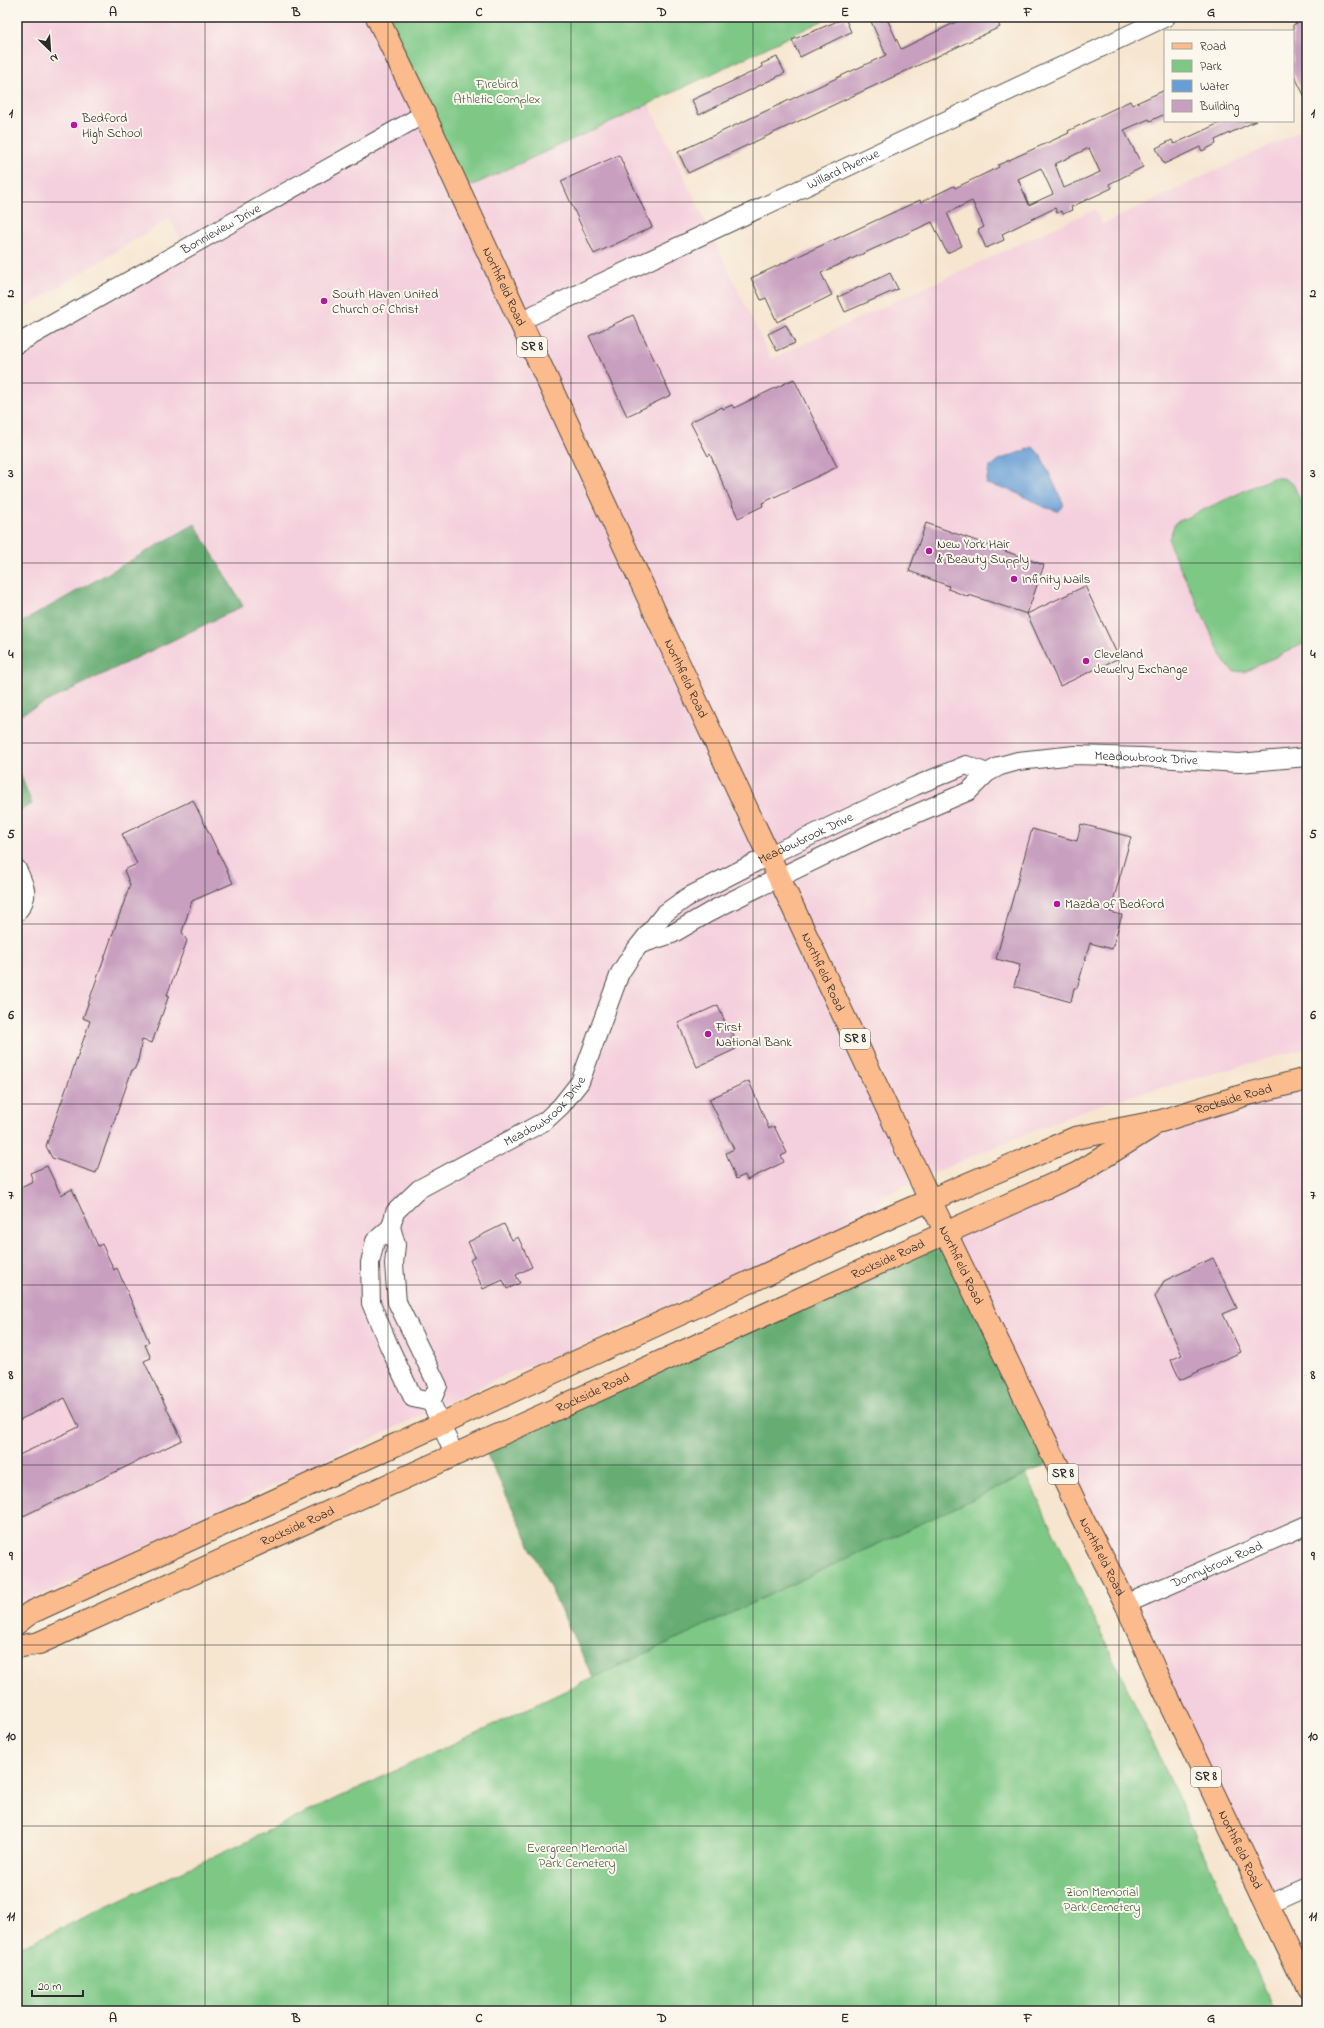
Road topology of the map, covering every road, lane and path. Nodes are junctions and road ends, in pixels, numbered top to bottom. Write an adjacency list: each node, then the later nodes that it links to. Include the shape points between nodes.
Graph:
1 (377, 17): 3 (main road, Northfield Road / SR 8)
2 (1166, 17): 4 (street, Willard Avenue)
3 (424, 114): 4 (main road, Northfield Road / SR 8); 5 (street, Bonnieview Drive)
4 (520, 321): 8 (main road, Northfield Road / SR 8)
5 (17, 344)
6 (1307, 757): 7 (street, Meadowbrook Drive, via 1239,763 1075,756 1018,761)
7 (987, 773): 8 (street, Meadowbrook Drive, via 966,765 914,786); 10 (street, Meadowbrook Drive, via 969,791 872,833)
8 (768, 856): 10 (main road, Northfield Road / SR 8); 12 (street, Meadowbrook Drive, via 686,898 664,914)
9 (17, 869): 11 (street, via 27,890 24,902)
10 (779, 878): 12 (street, Meadowbrook Drive, via 716,908 672,934); 15 (main road, Northfield Road / SR 8)
11 (17, 912)
12 (641, 944): 16 (street, Meadowbrook Drive, via 620,973 580,1082 561,1106 545,1120 419,1189 395,1212)
13 (1307, 1079): 14 (main road, Rockside Road)
14 (1161, 1121): 15 (main road, Rockside Road, via 1075,1138); 17 (main road, Rockside Road, via 1078,1173)
15 (930, 1200): 17 (main road, Northfield Road / SR 8); 19 (main road, Rockside Road)
16 (391, 1227): 18 (street, via 396,1246 394,1264 397,1302 438,1386); 18 (street, Meadowbrook Drive, via 375,1241 370,1263 371,1303 413,1398)
17 (945, 1232): 20 (main road, Rockside Road); 22 (main road, Northfield Road / SR 8)
18 (431, 1402): 19 (street)
19 (441, 1425): 20 (street); 23 (main road, Rockside Road, via 30,1613)
20 (455, 1456): 24 (main road, Rockside Road, via 39,1643)
21 (1307, 1525): 22 (street, Donnybrook Road)
22 (1126, 1604): 26 (main road, Northfield Road / SR 8, via 1156,1673)
23 (17, 1623)
24 (17, 1647)
25 (1307, 1887): 26 (street)
26 (1267, 1905): 27 (main road, Northfield Road / SR 8)
27 (1307, 1989)

